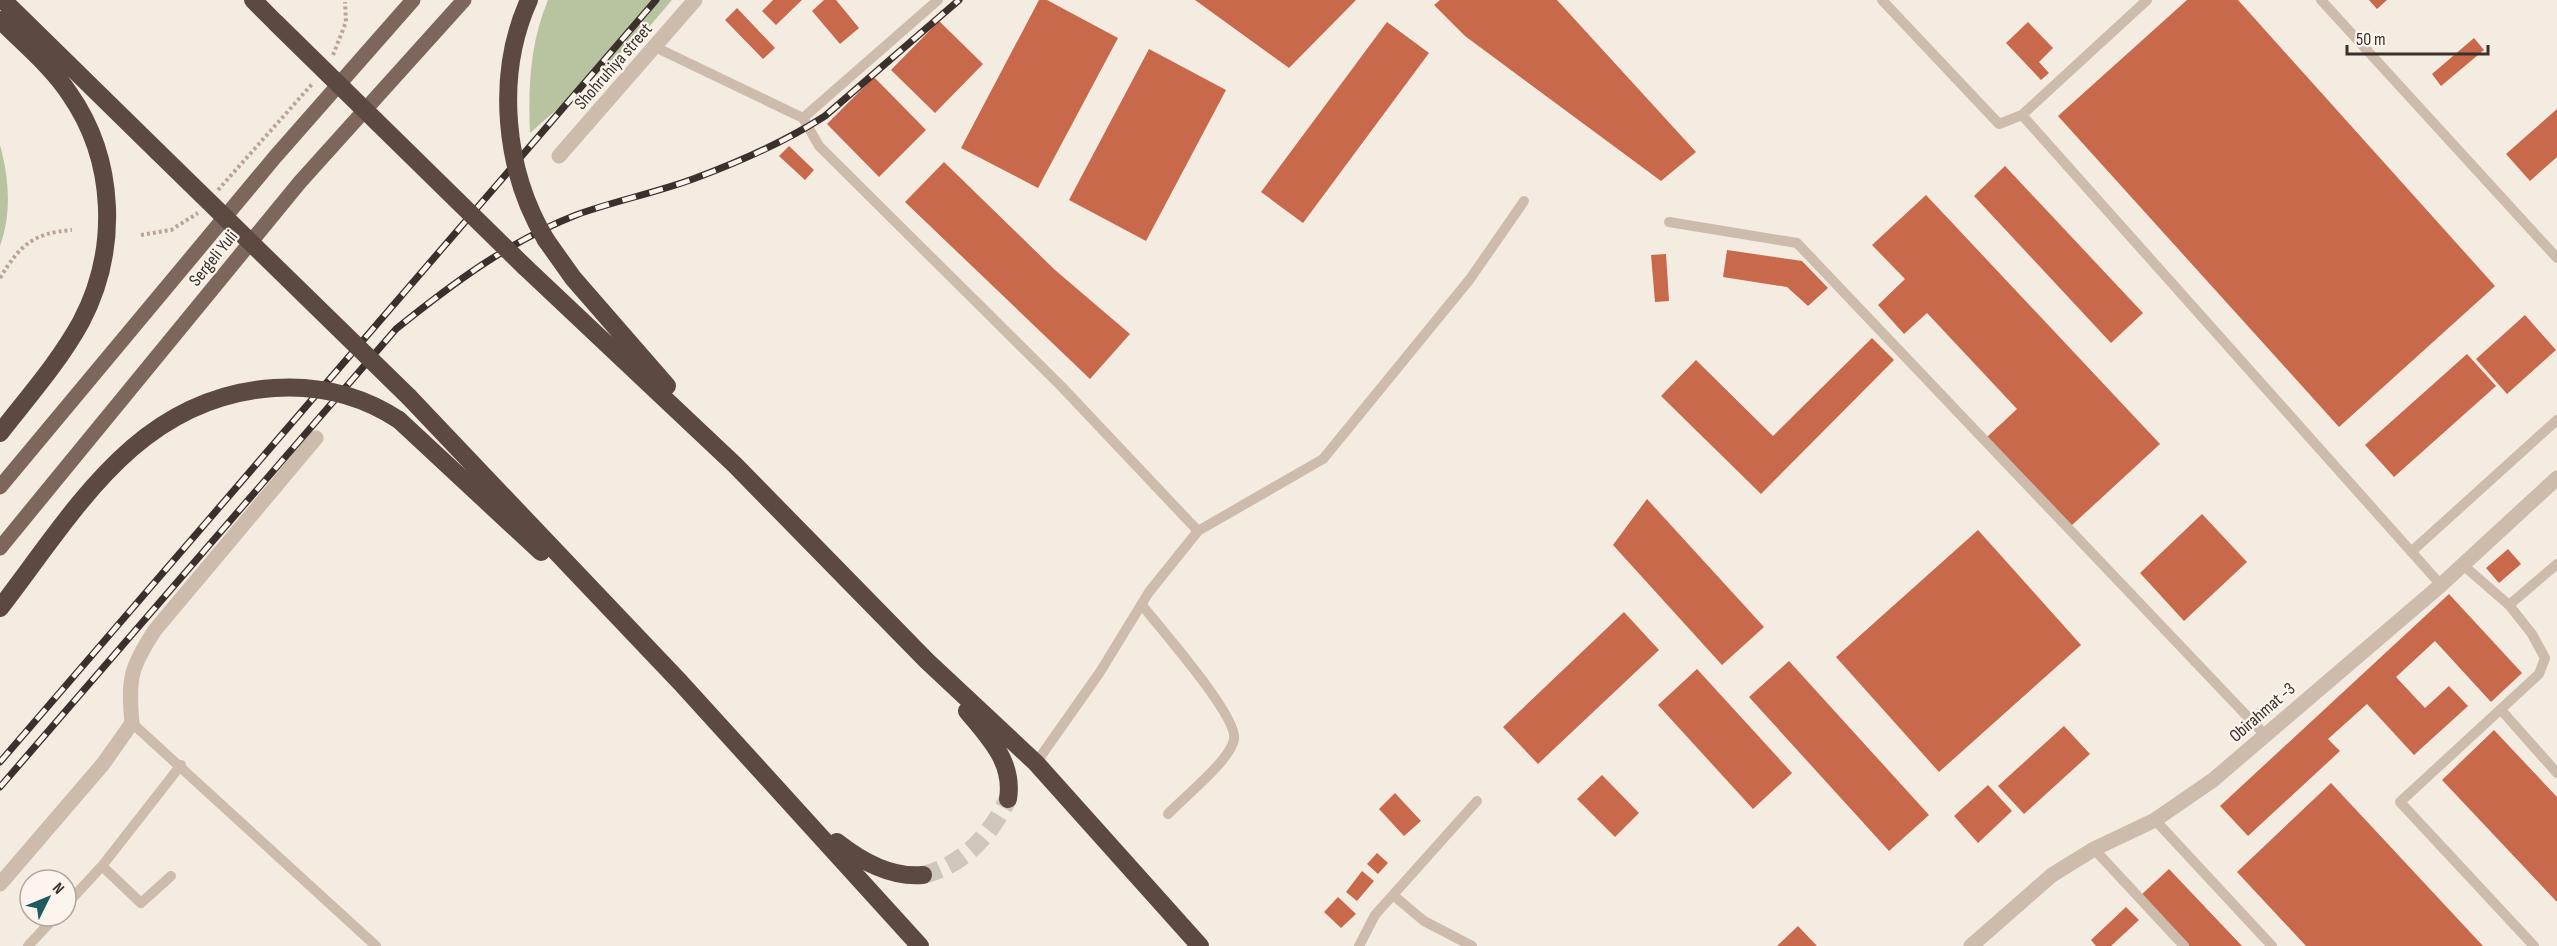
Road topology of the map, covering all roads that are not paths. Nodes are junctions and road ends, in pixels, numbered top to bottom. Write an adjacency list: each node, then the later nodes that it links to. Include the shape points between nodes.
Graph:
1 (3, 0): 35 (highway, bridge, via 409,397)
2 (253, 0): 22 (highway, bridge, via 525,267)
3 (413, 0): 24 (main road, Sergeli Yuli, via 275,157)
4 (464, 0): 26 (main road, Sergeli Yuli, via 300,182)
5 (529, 0): 22 (highway, bridge, via 511,63 510,126 520,181 534,219 594,303)
6 (695, 0): 12 (street, Shohruhiya street)
7 (938, 0): 14 (lane)
8 (1882, 0): 13 (lane, via 1999,124)
9 (2147, 0): 13 (lane)
10 (2321, 0): 18 (lane)
11 (0, 20): 20 (highway, via 60,81 83,116 103,170 108,213 104,256 82,321)
12 (655, 47): 14 (lane); 15 (street, Shohruhiya street)
13 (2022, 115): 27 (lane)
14 (803, 118): 25 (lane, via 819,146 1061,386)
15 (559, 156)
16 (1524, 201): 25 (lane, via 1470,279 1323,459)
17 (1669, 222): 38 (lane, via 1797,243)
18 (2557, 258)
19 (2557, 420): 27 (lane)
20 (0, 433)
21 (316, 438): 37 (street, via 155,630 135,661 129,690)
22 (735, 465): 34 (highway)
23 (2557, 478): 29 (street, Obirahmat -3)
24 (0, 487)
25 (1198, 531): 31 (lane)
26 (0, 548)
27 (2411, 552): 30 (lane)
28 (2557, 564): 32 (lane)
29 (2463, 565): 30 (street, Obirahmat -3); 32 (lane)
30 (2441, 585): 38 (street, Obirahmat -3)
31 (1142, 605): 39 (lane); 44 (lane, via 1214,697 1230,721 1234,738 1228,753)
32 (2509, 605): 36 (lane, via 2545,658 2539,674)
33 (0, 609): 35 (highway, bridge, via 107,470 144,435 181,412 230,394 300,387 350,395 399,420)
34 (927, 661): 39 (highway); 42 (highway, via 999,752 1008,771)
35 (680, 682): 45 (highway)
36 (2502, 711): 41 (lane); 64 (lane, via 2400,802)
37 (132, 723): 40 (lane); 51 (street, via 103,764)
38 (2265, 735): 46 (street, Obirahmat -3, via 2213,780)
39 (1036, 763): 58 (highway)
40 (181, 765): 48 (lane); 57 (lane)
41 (2557, 773)
42 (1008, 799)
43 (1477, 801): 53 (lane)
44 (1168, 814)
45 (804, 818): 49 (highway, via 871,864 904,875); 55 (highway)
46 (2155, 820): 47 (street, Obirahmat -3); 63 (lane)
47 (2094, 849): 61 (street, Obirahmat -3, via 2052,875); 62 (lane)
48 (102, 866): 50 (lane, via 141,903); 52 (lane)
49 (923, 875)
50 (171, 876)
51 (0, 884)
52 (78, 892)
53 (1393, 895): 59 (lane, via 1375,915); 60 (lane, via 1424,921)
54 (45, 928): 56 (lane)
55 (914, 944)
56 (28, 946)
57 (376, 946)
58 (1200, 946)
59 (1359, 946)
60 (1472, 946)
61 (1971, 946)
62 (2184, 946)
63 (2272, 946)
64 (2534, 946)

